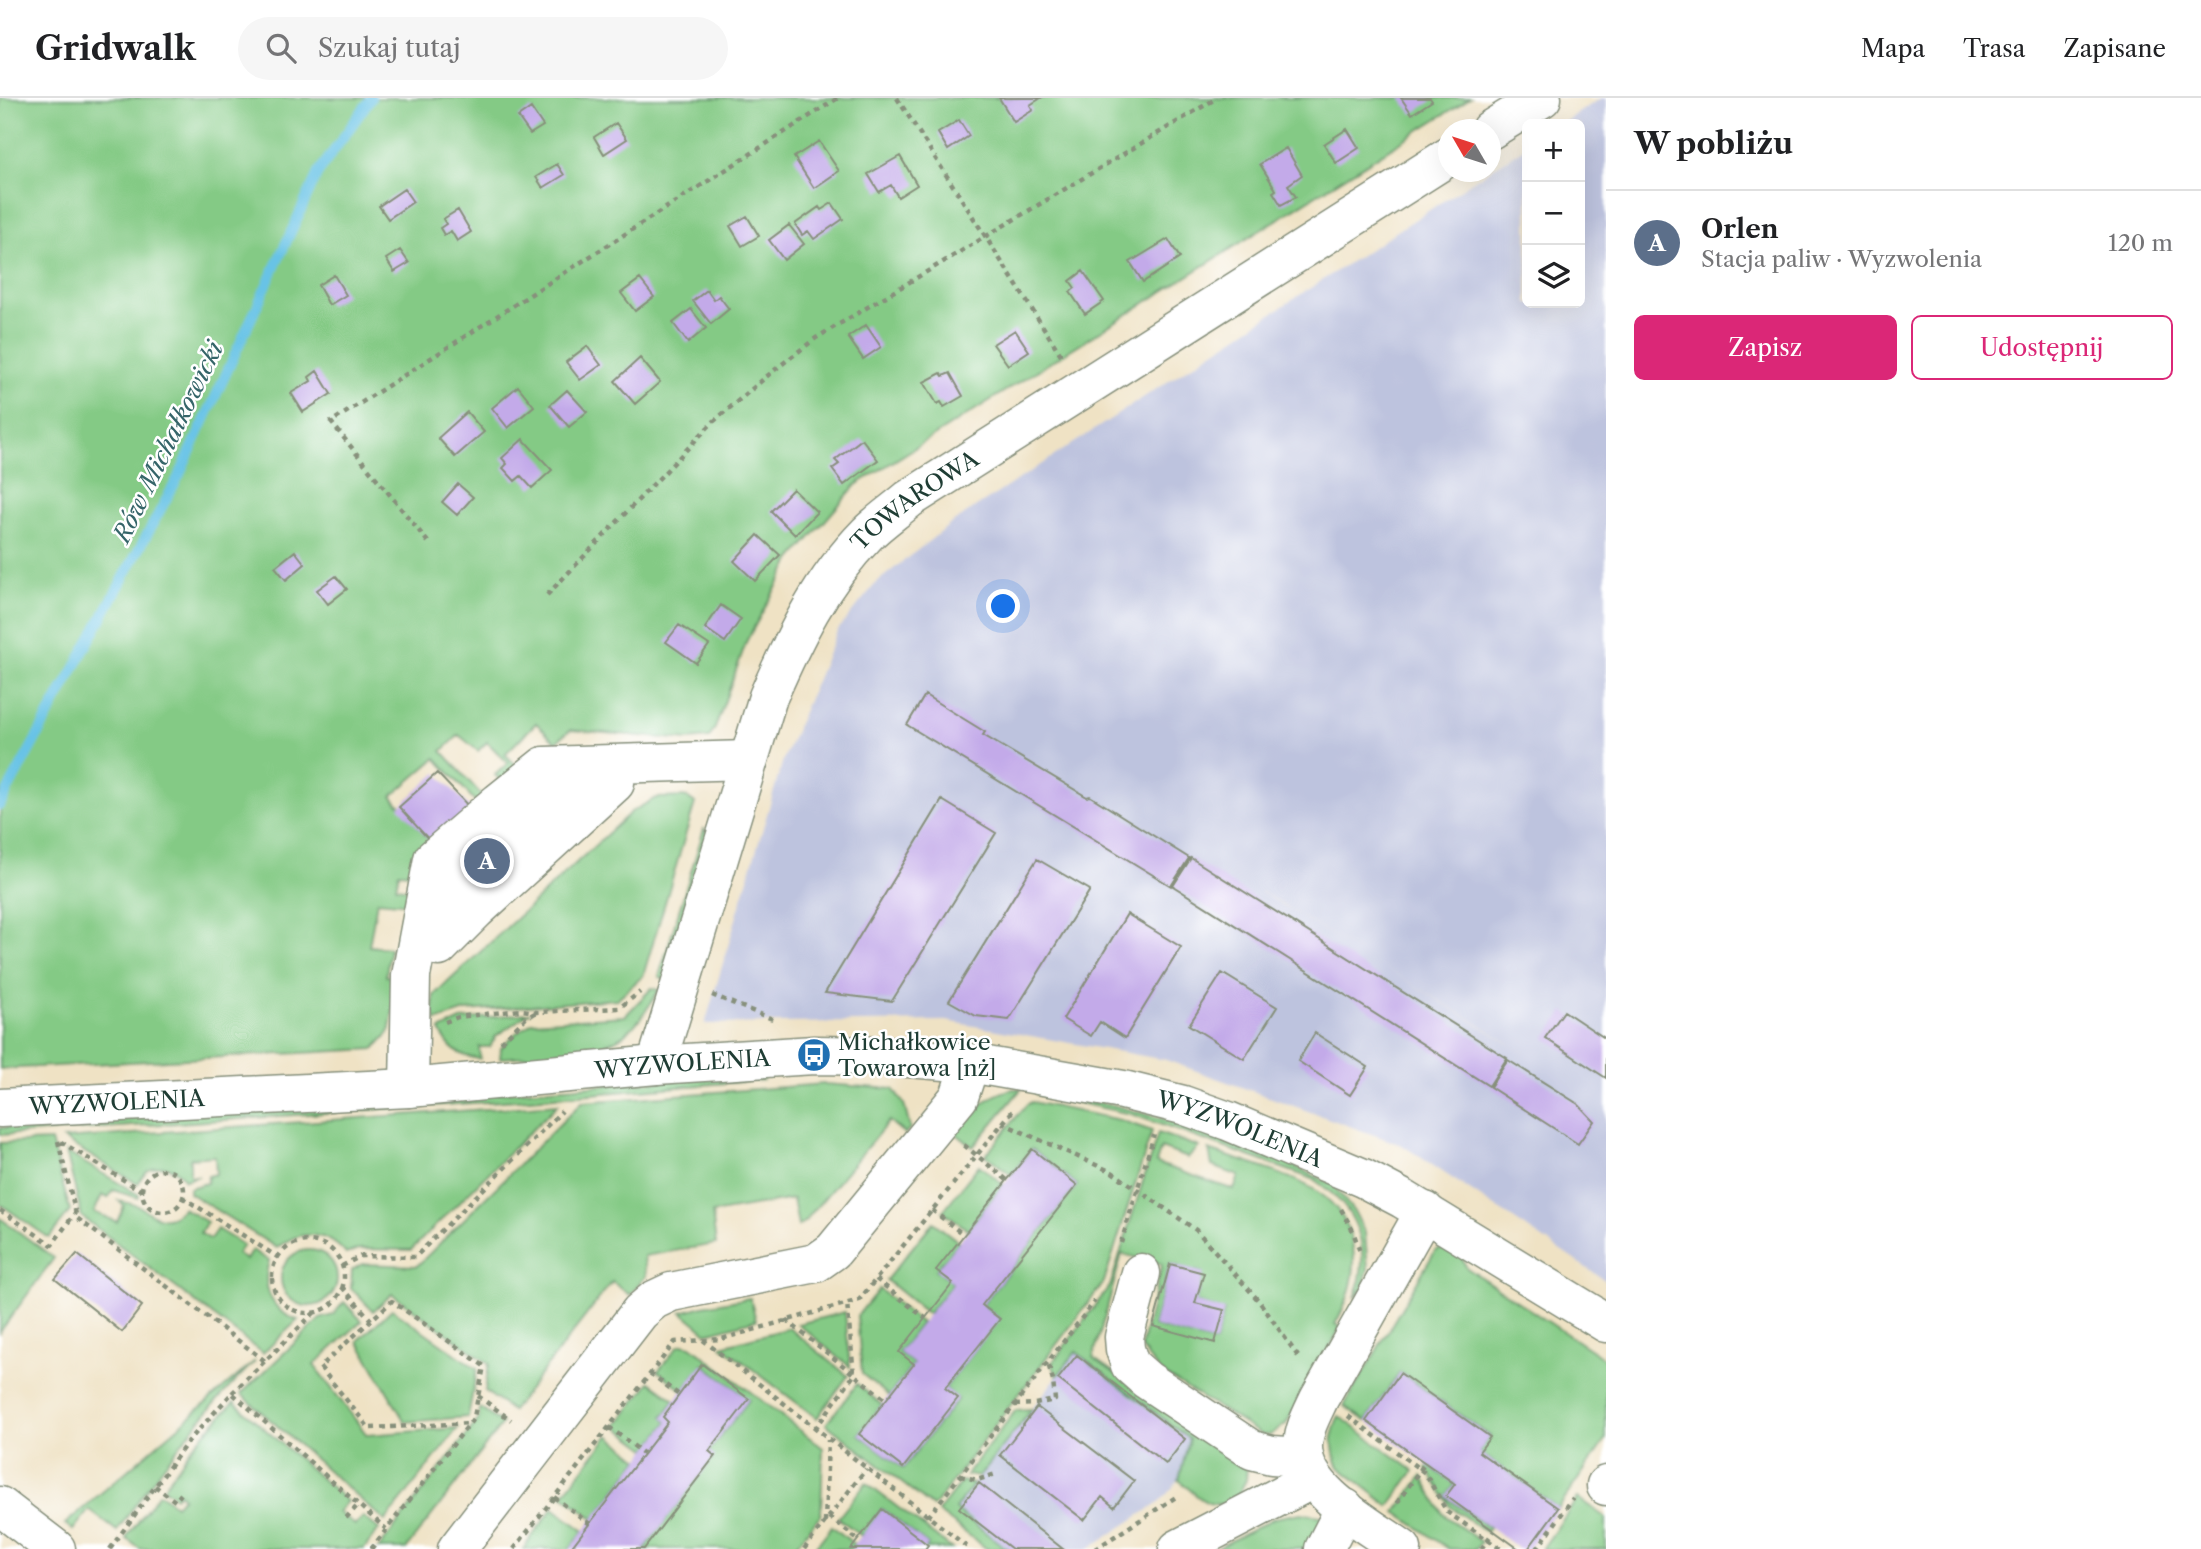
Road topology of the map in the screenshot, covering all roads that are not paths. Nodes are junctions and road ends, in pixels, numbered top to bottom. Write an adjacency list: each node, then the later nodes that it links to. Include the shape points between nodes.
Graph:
1 (1542, 98): 2 (street)
2 (1501, 123)
3 (1438, 163): 4 (street, TOWAROWA, via 909,499 868,533 834,574 793,641 768,697)
4 (748, 760): 6 (street, TOWAROWA); 7 (street, via 634,765 560,796 458,887 411,976)
5 (970, 1063): 6 (street, WYZWOLENIA, via 814,1055); 9 (street, WYZWOLENIA, via 1182,1105); 16 (street, via 959,1097 834,1251 816,1263 671,1292 640,1312)
6 (656, 1065): 7 (street, WYZWOLENIA)
7 (409, 1087): 8 (street, WYZWOLENIA)
8 (0, 1108)
9 (1416, 1194): 11 (street, WYZWOLENIA); 12 (street, via 1307,1425 1303,1445)
10 (1131, 1258): 12 (street, via 1124,1337 1130,1364 1252,1450)
11 (1606, 1323)
12 (1309, 1468): 14 (street, via 1325,1492); 17 (street)
13 (0, 1506): 15 (street)
14 (1345, 1508): 18 (street); 19 (street)
15 (56, 1549)
16 (457, 1549)
17 (1178, 1549)
18 (1324, 1549)
19 (1402, 1549)

